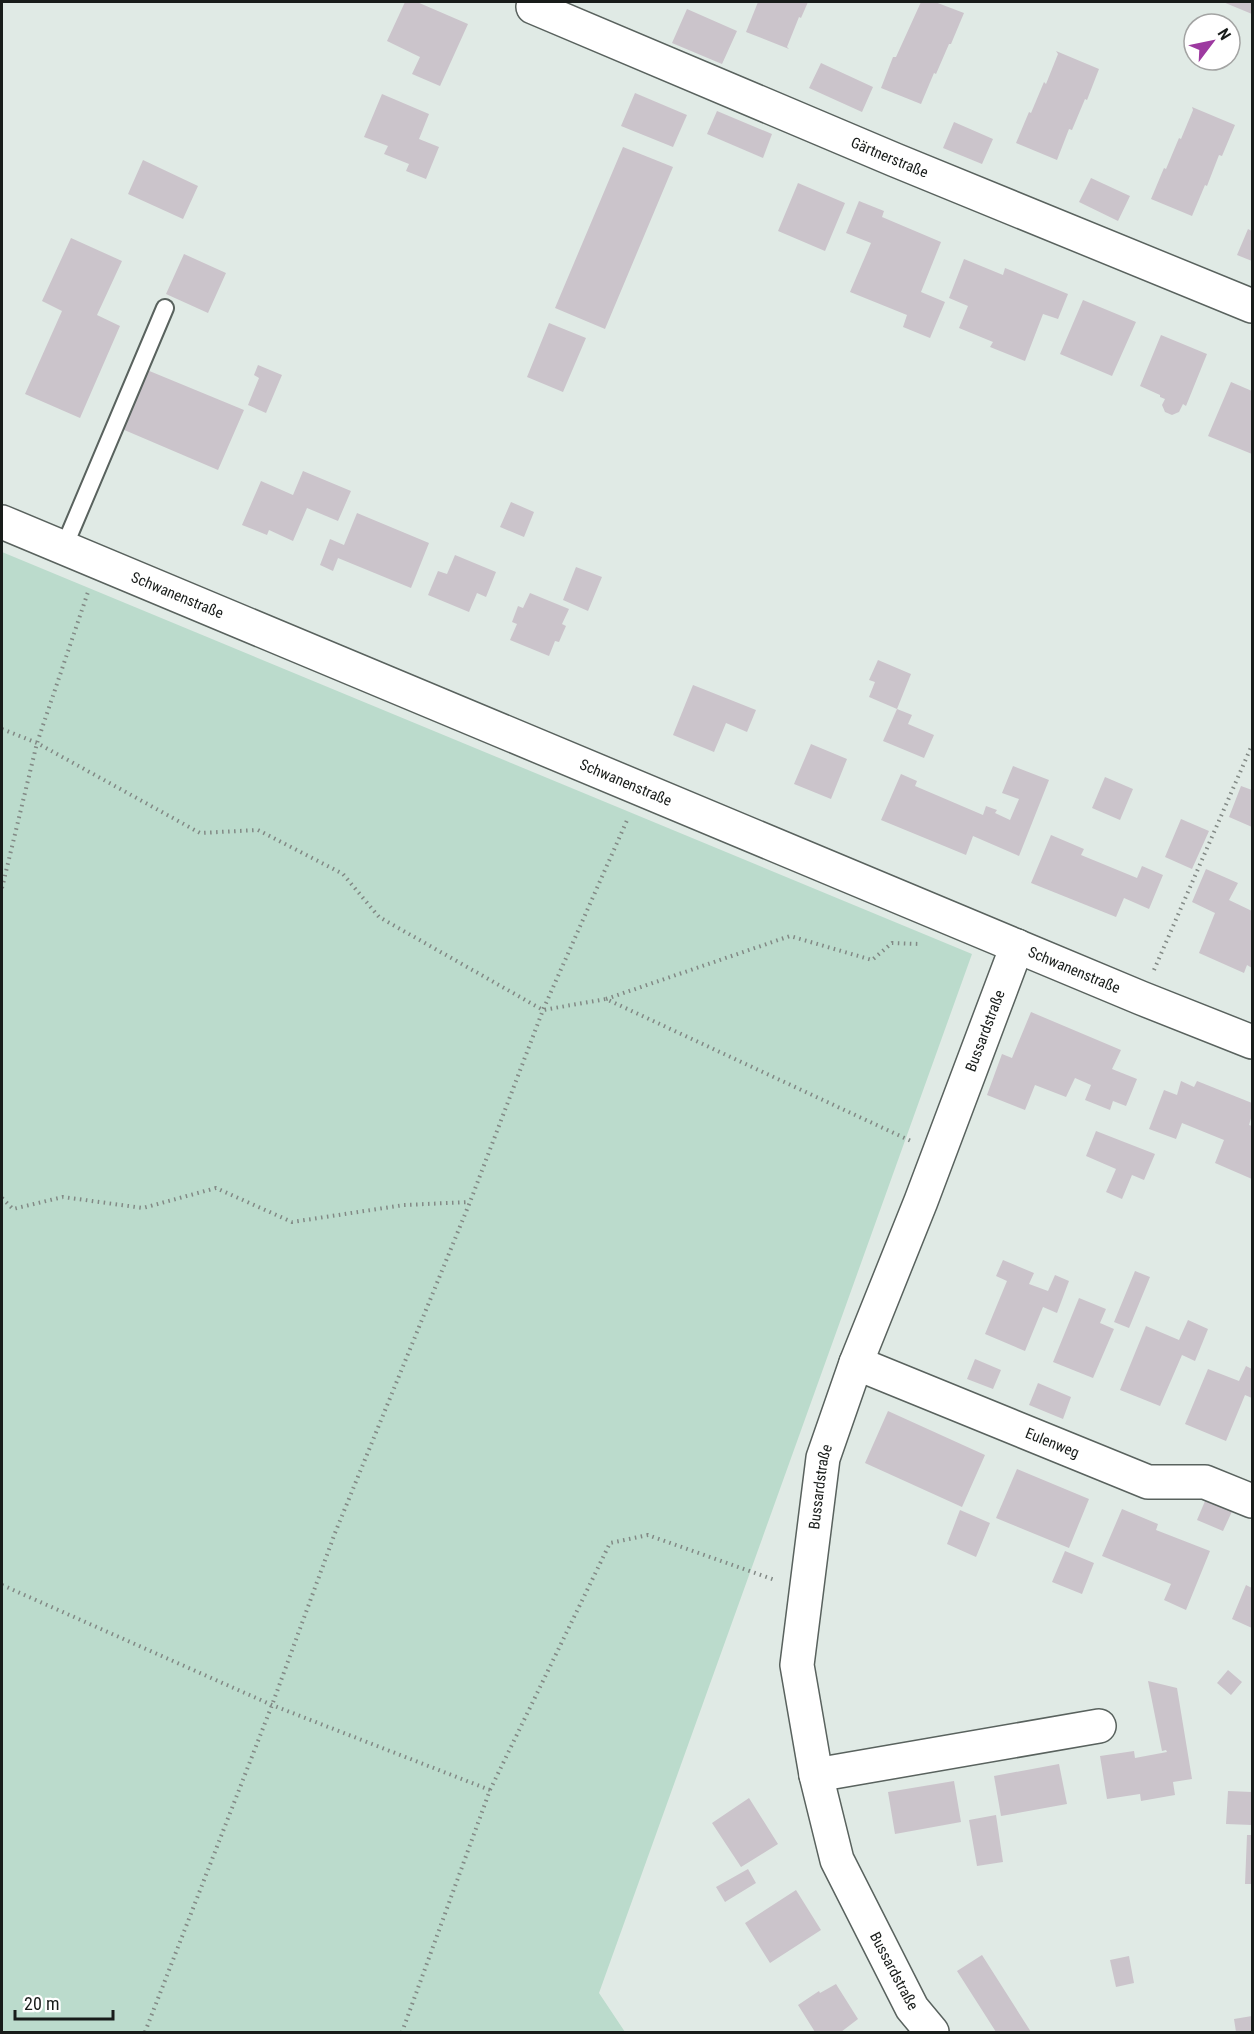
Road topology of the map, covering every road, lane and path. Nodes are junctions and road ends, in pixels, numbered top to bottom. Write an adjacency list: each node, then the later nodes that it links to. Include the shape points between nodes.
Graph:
1 (534, 2): 2 (street, Gärtnerstraße, via 533,7 598,35)
2 (1252, 306)
3 (165, 308): 5 (lane)
4 (2, 522): 5 (street, Schwanenstraße)
5 (64, 547): 6 (street, Schwanenstraße)
6 (98, 561): 8 (path); 10 (street, Schwanenstraße)
7 (2, 729): 8 (path)
8 (37, 743): 11 (path); 16 (path, via 200,833 258,830 343,874 379,917)
9 (1252, 745): 14 (path)
10 (641, 789): 13 (street, Schwanenstraße); 16 (path)
11 (2, 888)
12 (926, 944): 15 (path, via 892,943 872,960 790,936)
13 (1017, 946): 14 (street, Schwanenstraße); 18 (street, Bussardstraße)
14 (1141, 998): 17 (street, Schwanenstraße)
15 (606, 999): 16 (path); 18 (path)
16 (543, 1010): 20 (path)
17 (1252, 1042)
18 (938, 1154): 21 (street, Bussardstraße)
19 (2, 1198): 20 (path, via 13,1209 63,1197 143,1208 216,1188 292,1222 404,1205)
20 (470, 1202): 25 (path, via 335,1533)
21 (856, 1363): 22 (street, Eulenweg, via 1148,1482 1205,1482); 24 (street, Bussardstraße, via 823,1458)
22 (1252, 1501)
23 (2, 1585): 25 (path)
24 (806, 1592): 27 (street, Bussardstraße, via 797,1665); 28 (path, via 648,1535 610,1543)
25 (272, 1705): 28 (path); 29 (path)
26 (1099, 1726): 27 (street)
27 (816, 1775): 31 (street, Bussardstraße, via 837,1860 912,2008)
28 (490, 1790): 30 (path)
29 (145, 2032)
30 (402, 2032)
31 (932, 2032)

